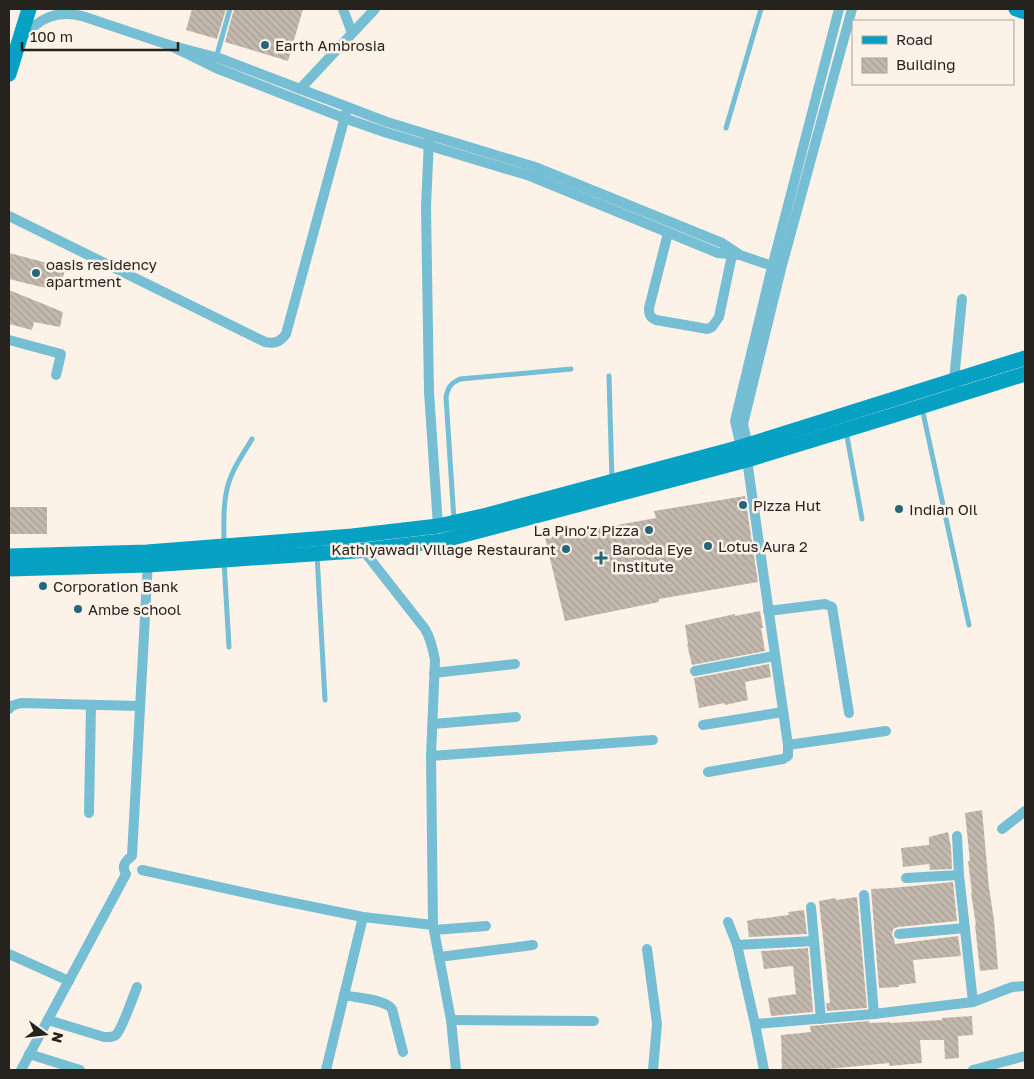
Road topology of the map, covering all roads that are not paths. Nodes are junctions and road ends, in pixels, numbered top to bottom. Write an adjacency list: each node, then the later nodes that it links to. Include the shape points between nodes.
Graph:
1 (29, 9): 12 (main road)
2 (230, 9): 15 (lane)
3 (343, 9): 11 (street)
4 (374, 9): 11 (street)
5 (761, 9): 20 (lane)
6 (839, 9): 25 (street)
7 (852, 9): 25 (street)
8 (1016, 9): 10 (main road)
9 (81, 12): 12 (street, via 62,13 41,21); 13 (street)
10 (1025, 12)
11 (352, 33): 17 (street)
12 (18, 42): 14 (main road); 16 (main road)
13 (169, 45): 15 (street); 19 (street, via 216,68)
14 (9, 54)
15 (216, 58): 17 (street)
16 (9, 74)
17 (300, 89): 18 (street)
18 (348, 107): 19 (street); 21 (street)
19 (344, 118): 21 (street, via 384,132); 22 (street, via 286,334 276,343 265,342)
20 (726, 128)
21 (429, 140): 23 (street, via 530,176); 24 (street, via 534,167 722,243); 42 (street, via 426,207 429,392)
22 (9, 216)
23 (668, 233): 24 (street, via 718,253); 24 (street, via 649,314 656,320 712,328 720,317)
24 (736, 255): 25 (street)
25 (777, 268): 38 (street, via 744,424)
26 (962, 299): 33 (street)
27 (9, 340): 31 (street, via 61,354)
28 (1025, 358): 33 (main road)
29 (571, 369): 41 (lane, via 460,379 450,385 446,397)
30 (1025, 374): 34 (main road)
31 (56, 375)
32 (609, 376): 39 (lane)
33 (954, 380): 34 (street); 38 (main road)
34 (959, 395): 35 (main road)
35 (922, 406): 36 (main road); 50 (lane)
36 (846, 430): 38 (main road); 40 (lane)
37 (252, 440): 44 (lane, via 232,472 226,490)
38 (746, 454): 39 (main road); 43 (main road, via 441,540); 49 (street)
39 (612, 482): 41 (main road)
40 (862, 519)
41 (454, 522): 42 (main road)
42 (438, 526): 44 (main road)
43 (363, 550): 45 (main road); 55 (street, via 425,629 433,648)
44 (224, 553): 45 (main road); 47 (main road); 51 (lane)
45 (317, 554): 56 (lane)
46 (9, 556): 47 (main road)
47 (148, 559): 48 (main road); 58 (street)
48 (9, 569)
49 (768, 612): 52 (street); 61 (street, via 824,604 832,607)
50 (970, 625)
51 (229, 647)
52 (774, 656): 54 (street); 60 (street)
53 (515, 664): 55 (street)
54 (695, 671)
55 (434, 673): 63 (street)
56 (325, 700)
57 (91, 705): 58 (street); 59 (street, via 22,703); 71 (street)
58 (140, 706): 74 (street)
59 (9, 709)
60 (783, 712): 64 (street); 67 (street)
61 (849, 713)
62 (516, 717): 63 (street)
63 (432, 724): 68 (street)
64 (703, 724)
65 (886, 731): 67 (street)
66 (654, 740): 68 (street)
67 (788, 745): 69 (street, via 788,756 783,759)
68 (431, 756): 84 (street)
69 (708, 772)
70 (1025, 811): 72 (street)
71 (88, 813)
72 (1002, 829)
73 (957, 836): 77 (street)
74 (132, 856): 75 (street, via 140,862); 76 (street, via 124,864)
75 (142, 870): 76 (street, via 134,876); 81 (street)
76 (126, 874): 93 (street)
77 (959, 875): 78 (street); 85 (street)
78 (906, 878)
79 (864, 895): 98 (street)
80 (811, 907): 87 (street)
81 (363, 917): 84 (street); 96 (street)
82 (728, 922): 89 (street)
83 (486, 926): 84 (street)
84 (434, 928): 92 (street)
85 (965, 928): 86 (street); 97 (street)
86 (899, 934)
87 (814, 941): 89 (street); 99 (street)
88 (533, 945): 92 (street)
89 (737, 945): 103 (street)
90 (647, 949): 111 (street, via 657,1024)
91 (9, 954): 93 (street)
92 (439, 957): 101 (street)
93 (69, 981): 100 (street)
94 (1025, 986): 97 (street, via 1012,987)
95 (137, 987): 100 (street, via 121,1028 112,1037)
96 (344, 995): 104 (street, via 390,1005); 109 (street)
97 (973, 1002): 98 (street)
98 (874, 1014): 99 (street)
99 (821, 1019): 103 (street)
100 (48, 1020): 105 (street)
101 (451, 1020): 102 (street); 110 (street)
102 (594, 1022)
103 (755, 1024): 112 (street)
104 (404, 1052)
105 (29, 1054): 107 (street); 108 (street)
106 (1025, 1056): 113 (street)
107 (21, 1070)
108 (80, 1070)
109 (326, 1070)
110 (456, 1070)
111 (653, 1070)
112 (764, 1070)
113 (979, 1070)

